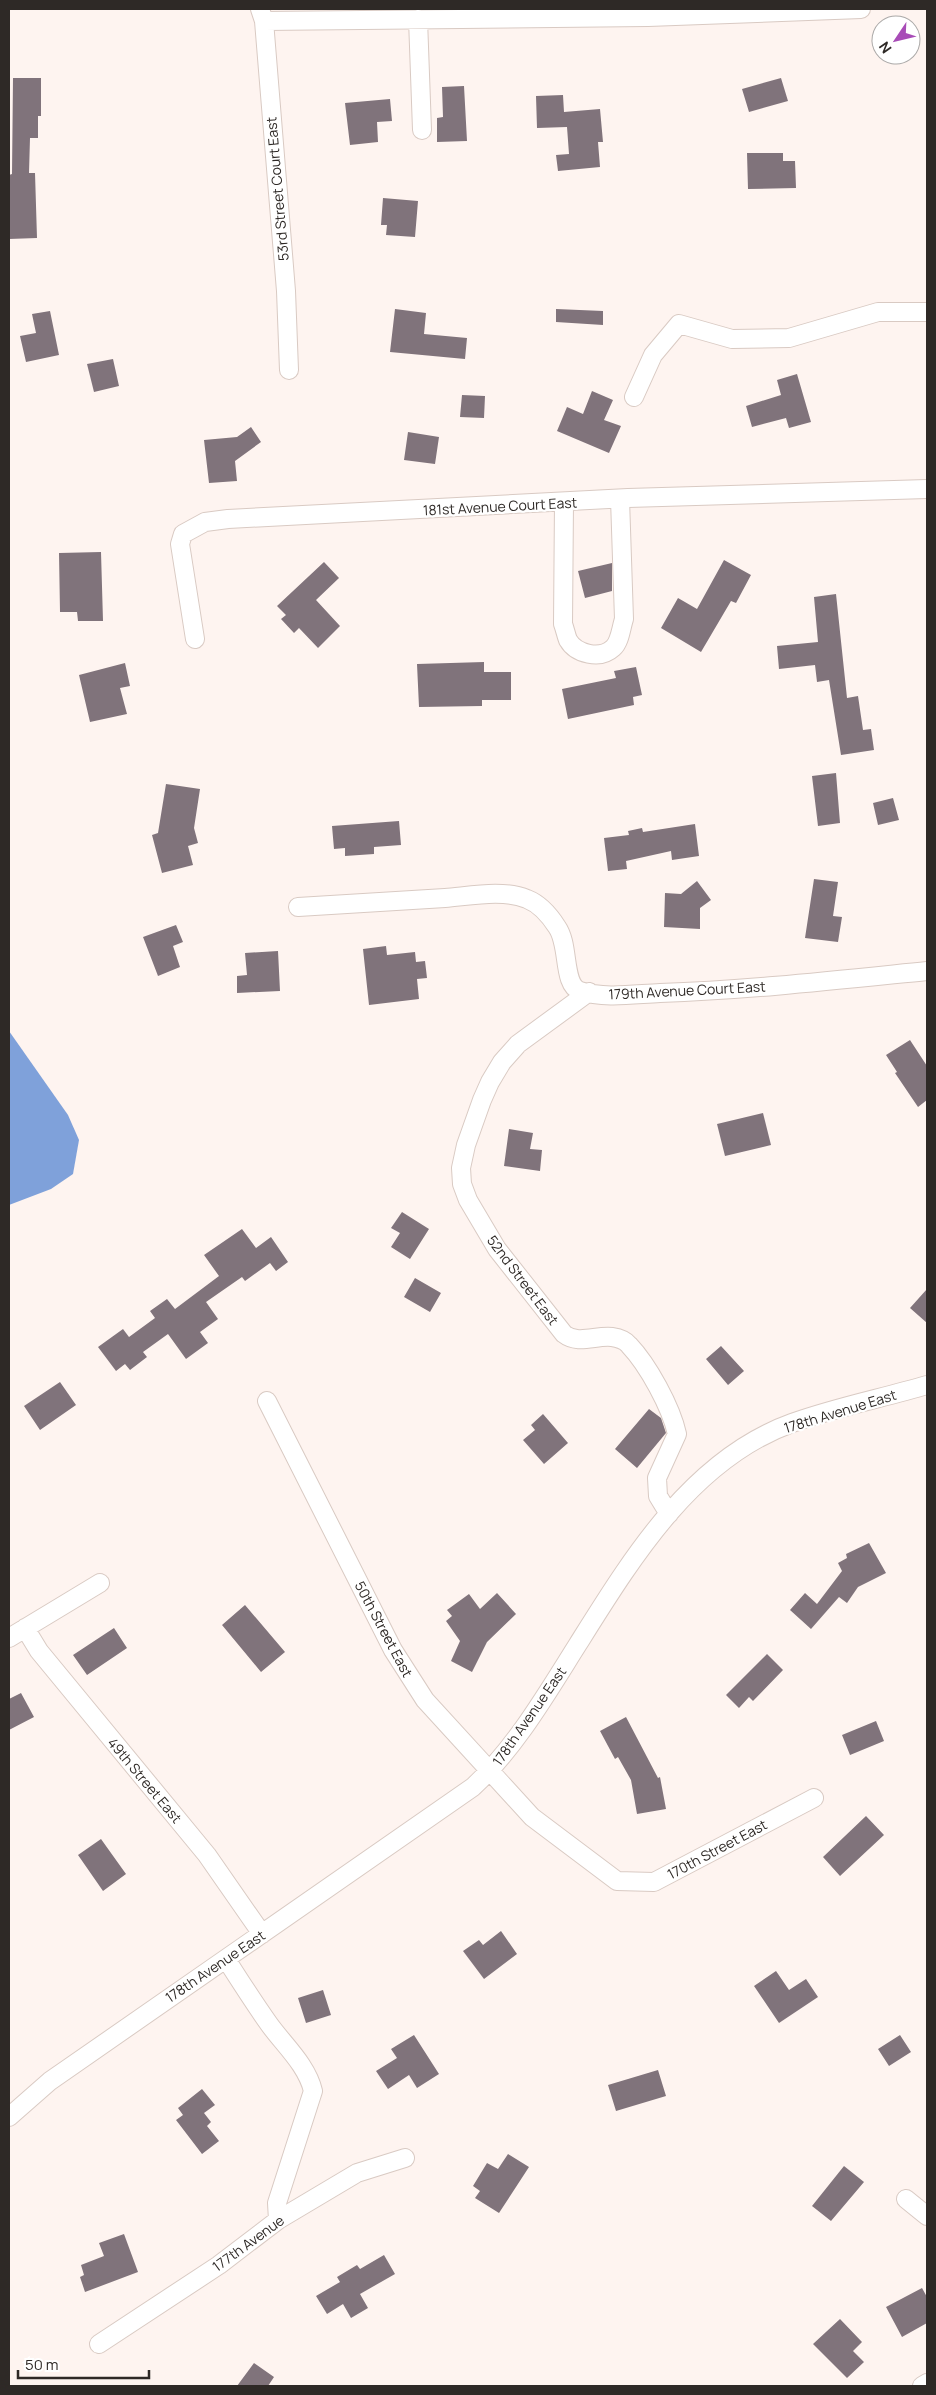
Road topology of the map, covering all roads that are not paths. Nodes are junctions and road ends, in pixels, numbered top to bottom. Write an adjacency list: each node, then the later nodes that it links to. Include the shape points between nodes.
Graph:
1 (861, 9): 3 (street, via 648,17)
2 (262, 15): 3 (street); 6 (street, 53rd Street Court East, via 286,291)
3 (418, 19): 4 (street)
4 (422, 130)
5 (927, 312): 7 (street, via 878,312 790,338 732,339 679,324 653,355)
6 (289, 370)
7 (634, 397)
8 (927, 489): 9 (street, 181st Avenue Court East)
9 (620, 498): 10 (street, 181st Avenue Court East); 10 (street, via 624,619 613,648 590,655 576,649 568,640 563,624)
10 (564, 502): 11 (street, 181st Avenue Court East, via 205,522 183,534 180,544)
11 (195, 639)
12 (298, 907): 14 (street, 179th Avenue Court East, via 493,894 526,898 548,914 565,941 569,981 573,987)
13 (927, 971): 14 (street, 179th Avenue Court East, via 681,992)
14 (589, 992): 17 (street, 52nd Street East, via 524,1039 502,1062 490,1082 466,1145 461,1168 462,1184 497,1249 564,1334 574,1340 602,1336 622,1340 629,1344 645,1368 669,1410 677,1434 657,1478 658,1496)
15 (927, 1385): 17 (street, 178th Avenue East, via 792,1423 767,1435 728,1458)
16 (267, 1401): 21 (street, 50th Street East, via 393,1650 425,1700)
17 (669, 1514): 21 (street, 178th Avenue East, via 626,1567 548,1690)
18 (100, 1583): 19 (street)
19 (25, 1628): 20 (street); 24 (street, 49th Street East, via 39,1651 208,1855)
20 (9, 1638)
21 (491, 1770): 23 (street, 50th Street East, via 532,1817); 24 (street, 178th Avenue East, via 450,1804)
22 (814, 1798): 23 (street, 170th Street East, via 654,1882)
23 (617, 1881)
24 (262, 1934): 25 (street, 178th Avenue East)
25 (226, 1959): 26 (street, 178th Avenue East, via 50,2081); 30 (street, via 312,2086 277,2203)
26 (9, 2117)
27 (405, 2158): 30 (street, 177th Avenue, via 358,2173)
28 (906, 2200): 29 (street)
29 (927, 2216)
30 (278, 2220): 31 (street, 177th Avenue, via 219,2264)
31 (99, 2344)
32 (927, 2383): 33 (street)
33 (922, 2386)

